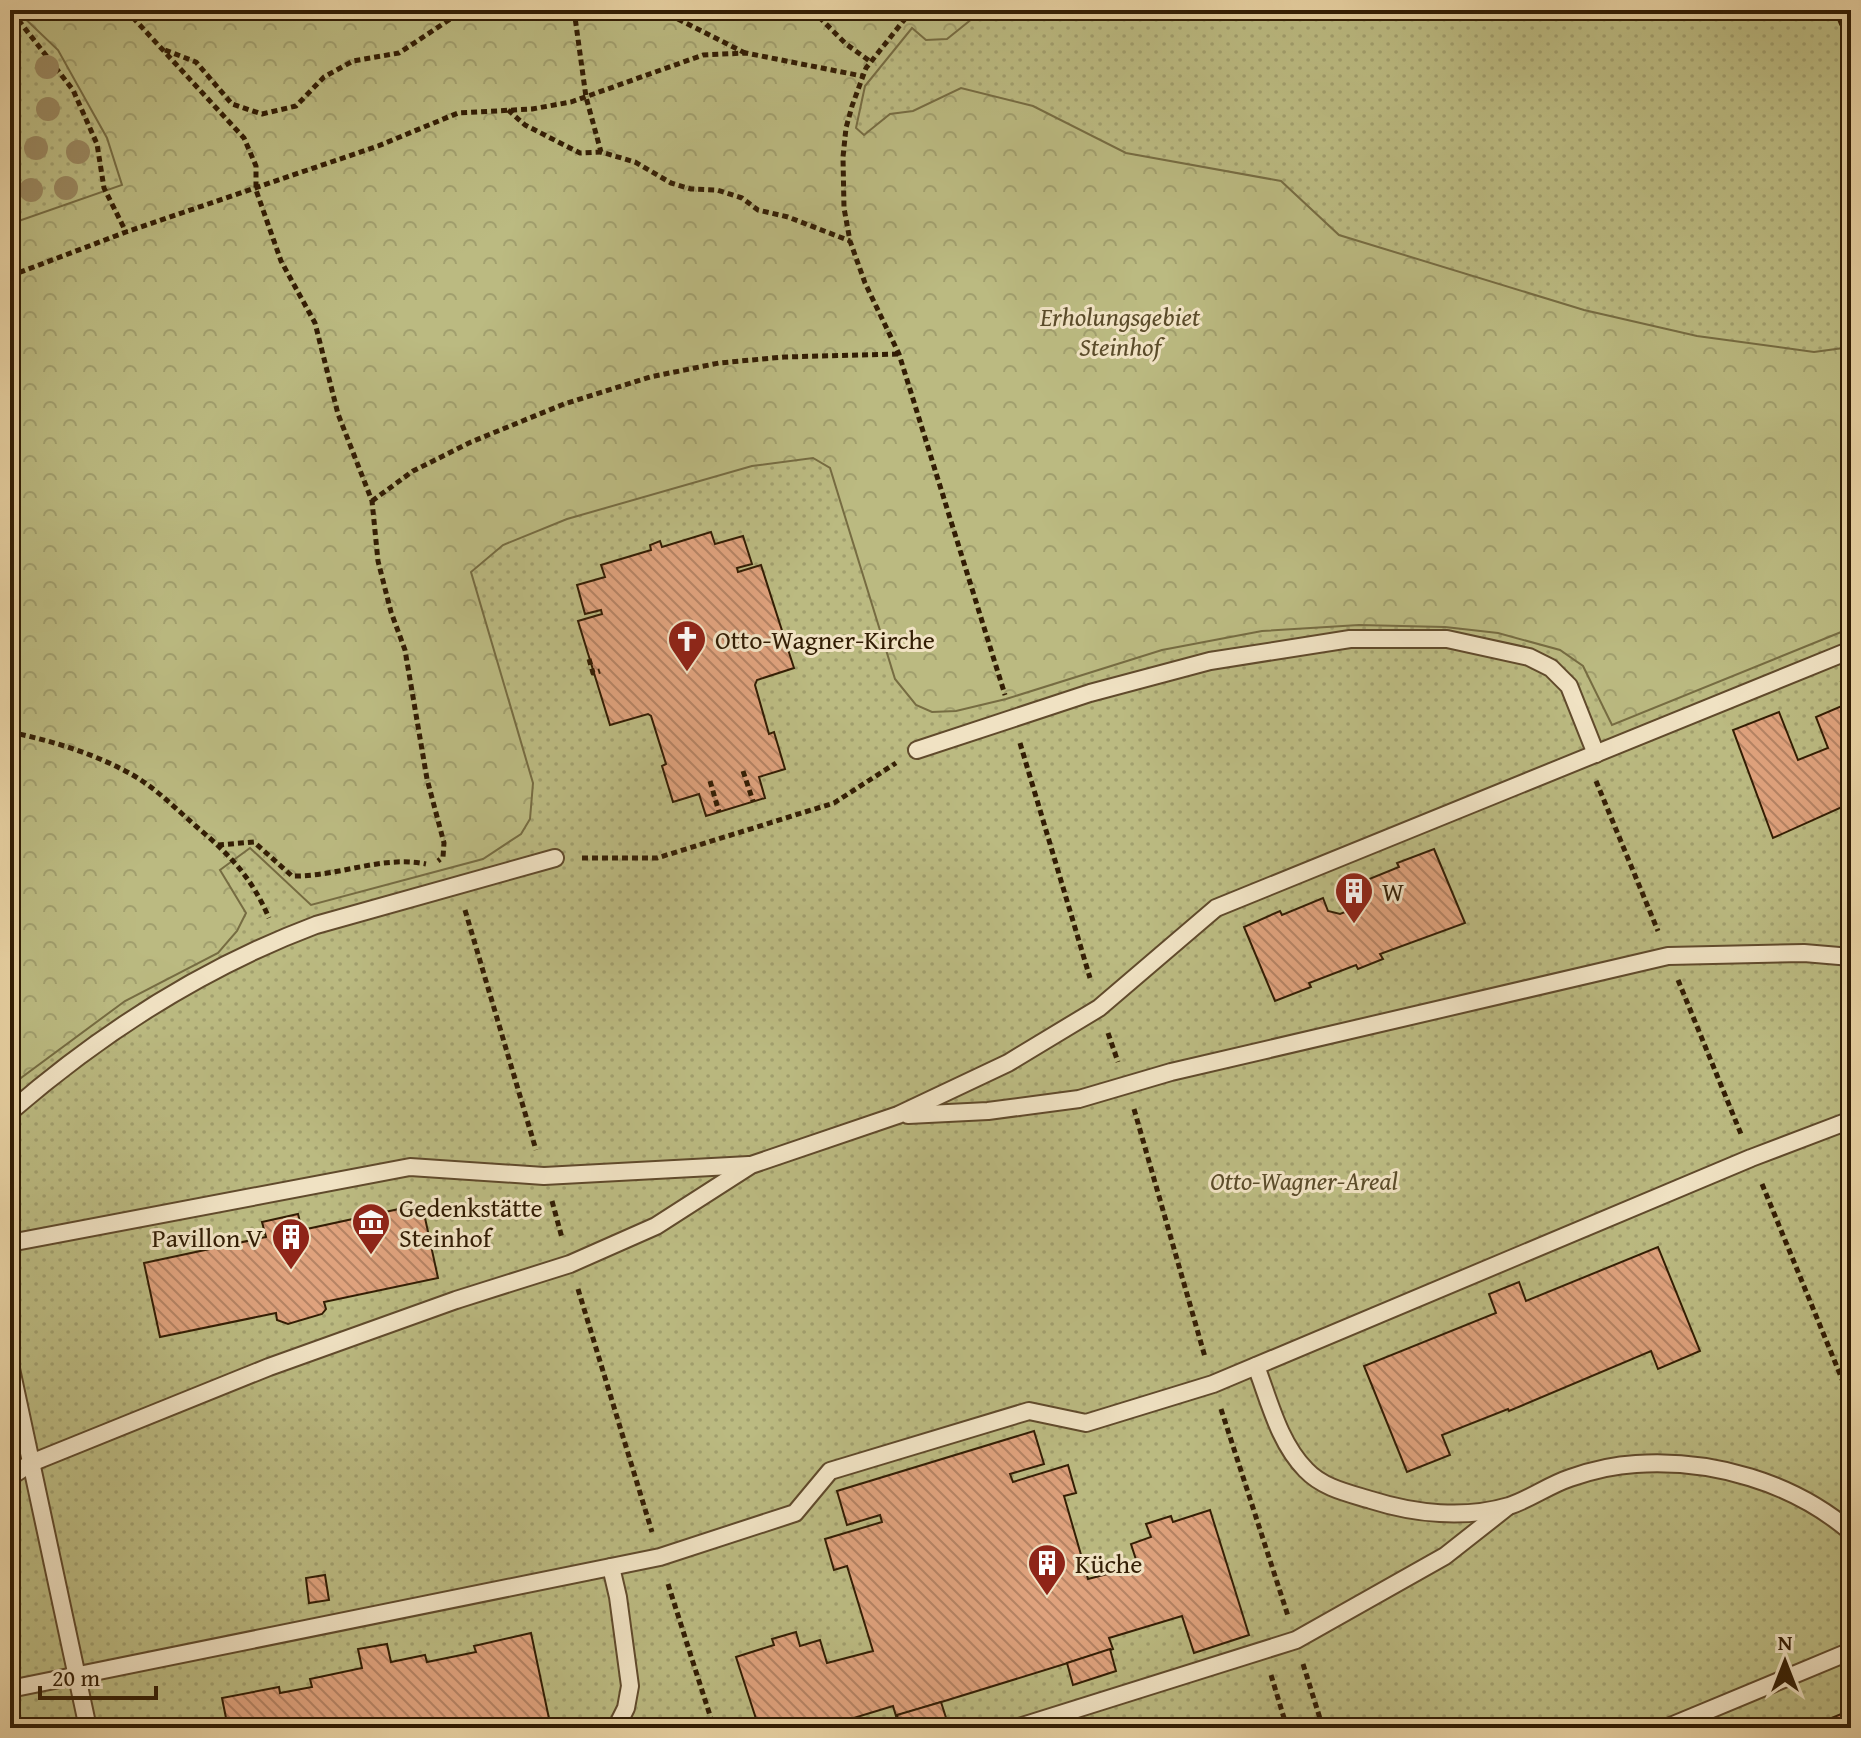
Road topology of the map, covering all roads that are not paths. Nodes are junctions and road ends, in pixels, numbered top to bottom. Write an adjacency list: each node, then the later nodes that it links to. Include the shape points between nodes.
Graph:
1 (1851, 650): 3 (lane)
2 (917, 750): 3 (lane, via 1210,661 1350,639 1447,639 1529,657 1551,668 1569,686)
3 (1591, 756): 7 (lane, via 1216,908 1099,1008 1008,1063)
4 (555, 858): 6 (lane, via 278,940 136,1016)
5 (1851, 957): 7 (lane, via 1668,956 1171,1072 1079,1099)
6 (10, 1112)
7 (898, 1115): 9 (lane)
8 (1851, 1120): 12 (lane)
9 (751, 1165): 10 (lane, via 544,1176 410,1167); 13 (lane, via 656,1226 570,1264 269,1367)
10 (10, 1243)
11 (10, 1364): 13 (lane)
12 (1256, 1366): 15 (lane, via 1283,1438 1305,1469 1325,1485 1397,1509 1465,1513); 17 (lane, via 1086,1423 1029,1411 830,1471 795,1513 660,1557)
13 (31, 1463): 14 (lane); 19 (lane)
14 (10, 1477)
15 (1510, 1505): 16 (lane, via 1570,1478 1634,1464 1695,1465 1747,1476 1798,1496); 23 (lane, via 1445,1556 1296,1640)
16 (1851, 1532)
17 (611, 1567): 19 (lane); 22 (lane, via 630,1686)
18 (1851, 1651): 24 (lane)
19 (76, 1675): 20 (lane); 21 (lane)
20 (10, 1689)
21 (88, 1728)
22 (616, 1728)
23 (1016, 1728)
24 (1666, 1728)

